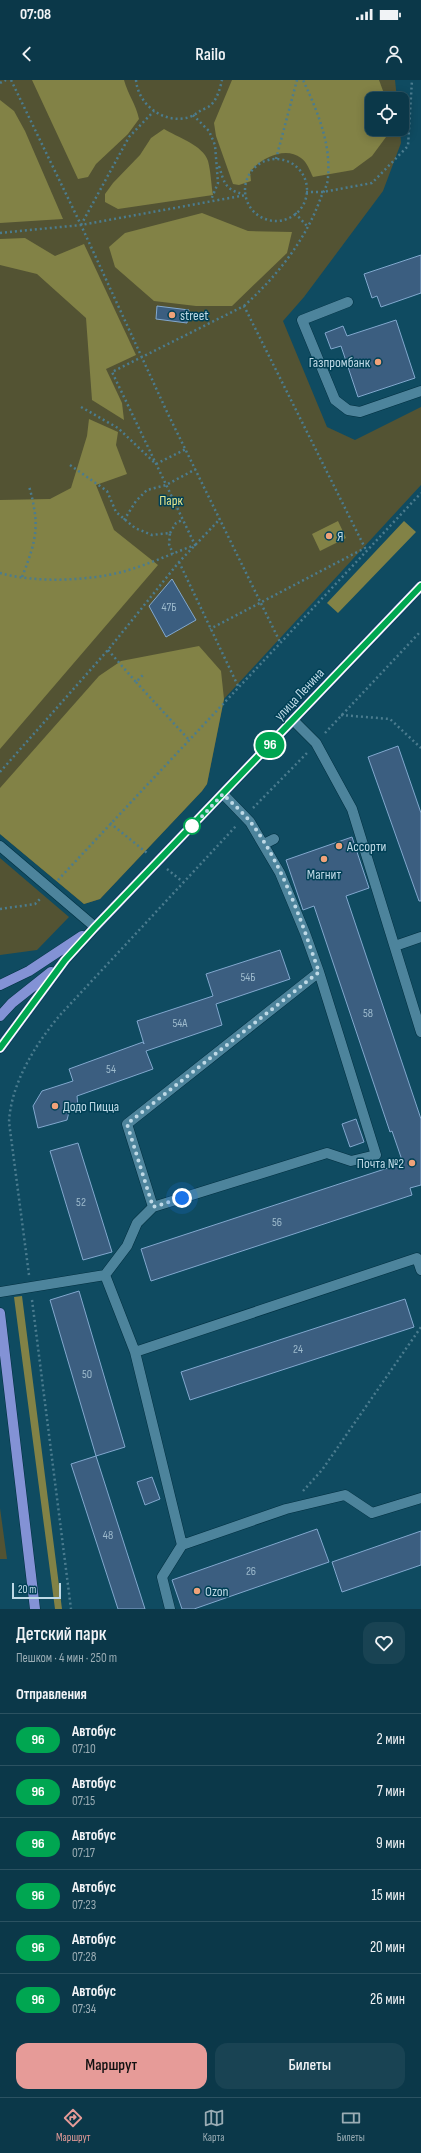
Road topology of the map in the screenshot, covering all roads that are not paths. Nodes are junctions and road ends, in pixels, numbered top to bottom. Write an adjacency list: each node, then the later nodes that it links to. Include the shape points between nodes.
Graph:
1 (348, 302): 2 (lane, via 302,320 334,400 348,410 360,412)
2 (421, 392)
3 (421, 586): 4 (main road, улица Ленина)
4 (294, 720): 5 (main road, улица Ленина); 11 (lane, via 316,743 340,796 352,809)
5 (223, 794): 7 (lane, via 246,816); 9 (main road, улица Ленина)
6 (274, 839): 7 (lane)
7 (264, 844): 13 (lane, via 288,892)
8 (0, 846): 9 (lane)
9 (95, 927): 12 (main road, улица Ленина); 14 (main road, via 34,967)
10 (421, 937): 11 (lane)
11 (395, 946): 18 (lane)
12 (65, 960): 15 (main road, улица Ленина); 19 (main road, улица Ленина)
13 (319, 972): 20 (lane, via 127,1124); 20 (lane, via 376,1155 351,1161 327,1152)
14 (0, 985)
15 (12, 1003): 16 (main road); 17 (main road, улица Ленина)
16 (0, 1011)
17 (0, 1016)
18 (421, 1032)
19 (0, 1048)
20 (153, 1207): 22 (lane, via 137,1223 127,1246)
21 (421, 1270): 25 (lane, via 417,1258)
22 (105, 1275): 23 (lane); 25 (lane)
23 (0, 1292)
24 (0, 1314): 28 (main road)
25 (135, 1352): 27 (lane)
26 (421, 1498): 27 (lane, via 372,1513 345,1495 286,1510)
27 (182, 1544): 29 (lane, via 162,1577)
28 (35, 1609)
29 (170, 1609)

